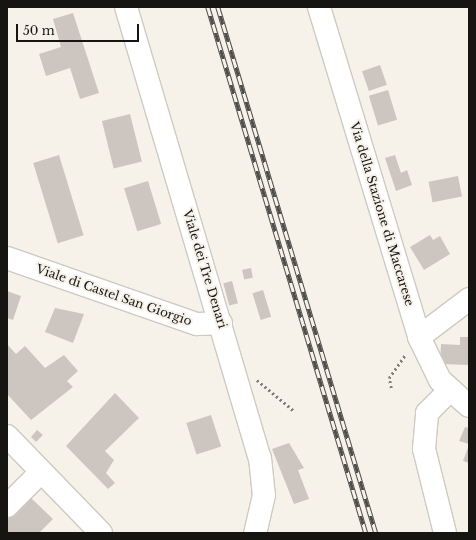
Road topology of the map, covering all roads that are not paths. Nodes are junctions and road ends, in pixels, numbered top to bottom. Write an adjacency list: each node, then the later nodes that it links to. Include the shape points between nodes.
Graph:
1 (126, 7): 5 (street, Viale dei Tre Denari)
2 (319, 7): 6 (street, Via della Stazione di Maccarese)
3 (7, 258): 5 (street, Viale di Castel San Giorgio, via 192,322)
4 (469, 299): 6 (street)
5 (221, 324): 13 (street, Viale dei Tre Denari, via 264,476 264,501)
6 (419, 337): 7 (street, Via della Stazione di Maccarese)
7 (449, 391): 8 (street, Via della Stazione di Maccarese); 14 (street, via 427,413 424,449)
8 (469, 406)
9 (7, 436): 10 (street)
10 (42, 472): 11 (street); 12 (street)
11 (7, 506)
12 (101, 533)
13 (255, 533)
14 (445, 533)

